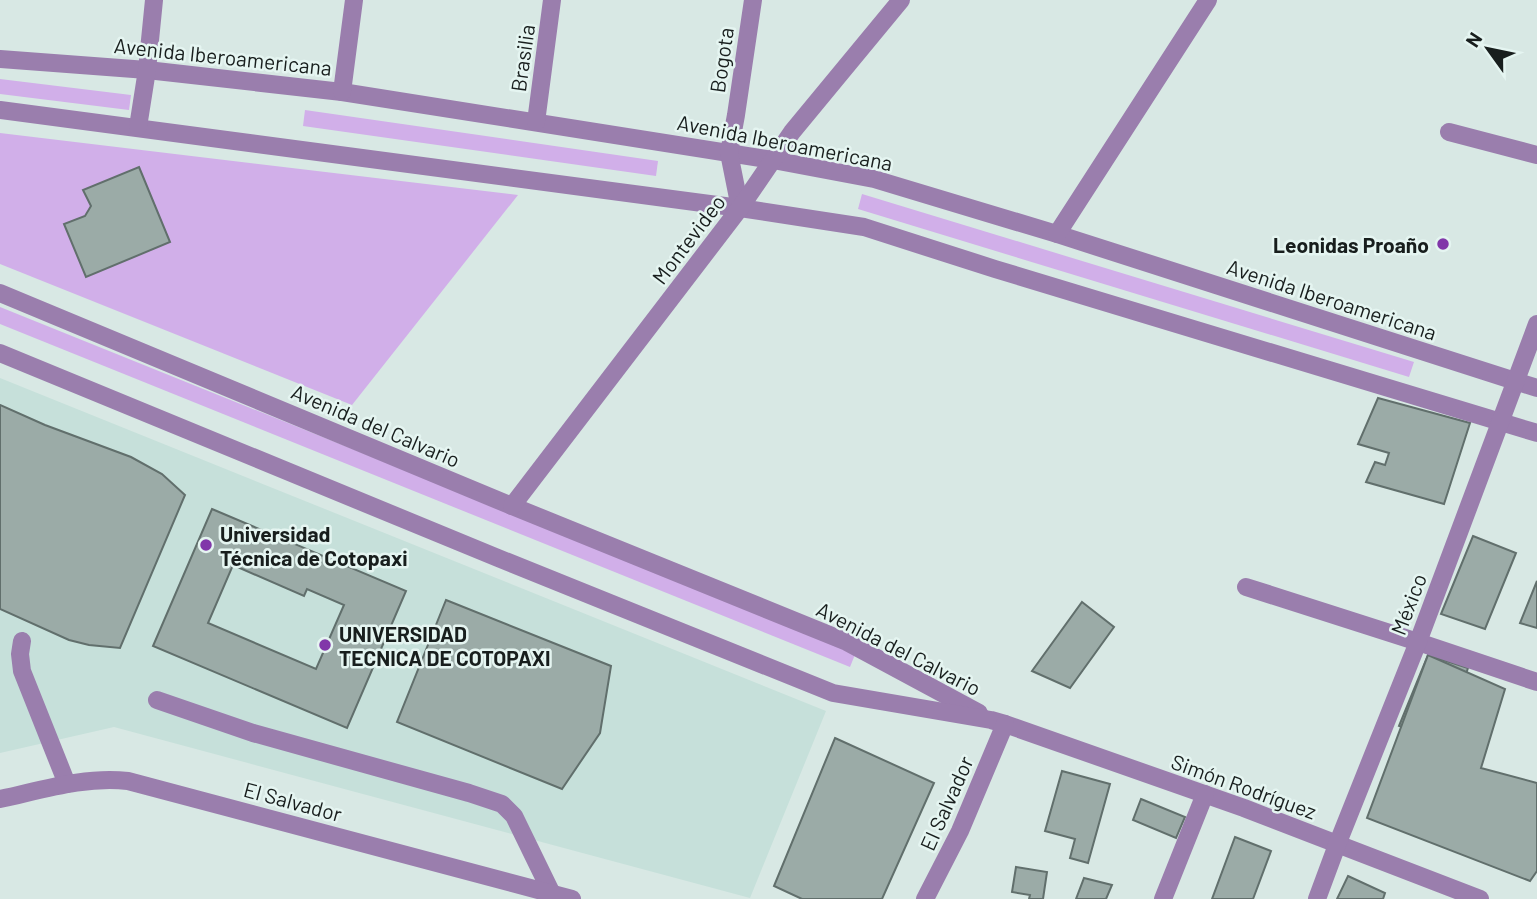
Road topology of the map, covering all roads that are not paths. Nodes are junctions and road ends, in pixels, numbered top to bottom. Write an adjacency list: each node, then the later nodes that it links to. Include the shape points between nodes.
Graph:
1 (154, 0): 8 (street)
2 (354, 0): 9 (street)
3 (552, 0): 11 (street, Brasilia)
4 (753, 0): 14 (street, Bogota)
5 (901, 0): 16 (street, Montevideo)
6 (1208, 0): 18 (street)
7 (0, 59): 8 (street, Avenida Iberoamericana)
8 (146, 71): 9 (street, Avenida Iberoamericana); 12 (street)
9 (342, 92): 11 (street, Avenida Iberoamericana)
10 (0, 110): 12 (street)
11 (536, 122): 14 (street, Avenida Iberoamericana)
12 (138, 127): 17 (street)
13 (1449, 132): 15 (street)
14 (729, 153): 16 (street, Avenida Iberoamericana); 17 (street, Bogota)
15 (1537, 155)
16 (772, 160): 17 (street, Montevideo); 18 (street, Avenida Iberoamericana, via 874,179)
17 (740, 208): 24 (street, via 864,227); 26 (street, Montevideo)
18 (1057, 234): 22 (street, Avenida Iberoamericana)
19 (0, 293): 26 (street, Avenida del Calvario)
20 (1537, 324): 22 (street, México)
21 (0, 353): 32 (street, Avenida del Calvario, via 833,693)
22 (1516, 382): 23 (street, Avenida Iberoamericana); 24 (street, México)
23 (1537, 388)
24 (1500, 421): 25 (street); 29 (street, México)
25 (1537, 433)
26 (512, 506): 32 (street, Avenida del Calvario, via 847,642)
27 (1246, 587): 29 (street)
28 (23, 641): 33 (street, via 22,671)
29 (1419, 642): 30 (street); 36 (street, México)
30 (1537, 682)
31 (157, 700): 37 (street, via 253,733 502,804 514,816)
32 (998, 722): 34 (street, Simón Rodríguez); 39 (street, El Salvador, via 961,831)
33 (67, 784): 35 (street, El Salvador); 37 (street, El Salvador, via 128,781)
34 (1205, 794): 36 (street, Simón Rodríguez); 40 (street)
35 (0, 799)
36 (1337, 845): 41 (street, México); 42 (street, Simón Rodríguez)
37 (552, 894): 38 (street, El Salvador)
38 (572, 899)
39 (925, 899)
40 (1163, 899)
41 (1317, 899)
42 (1480, 899)

